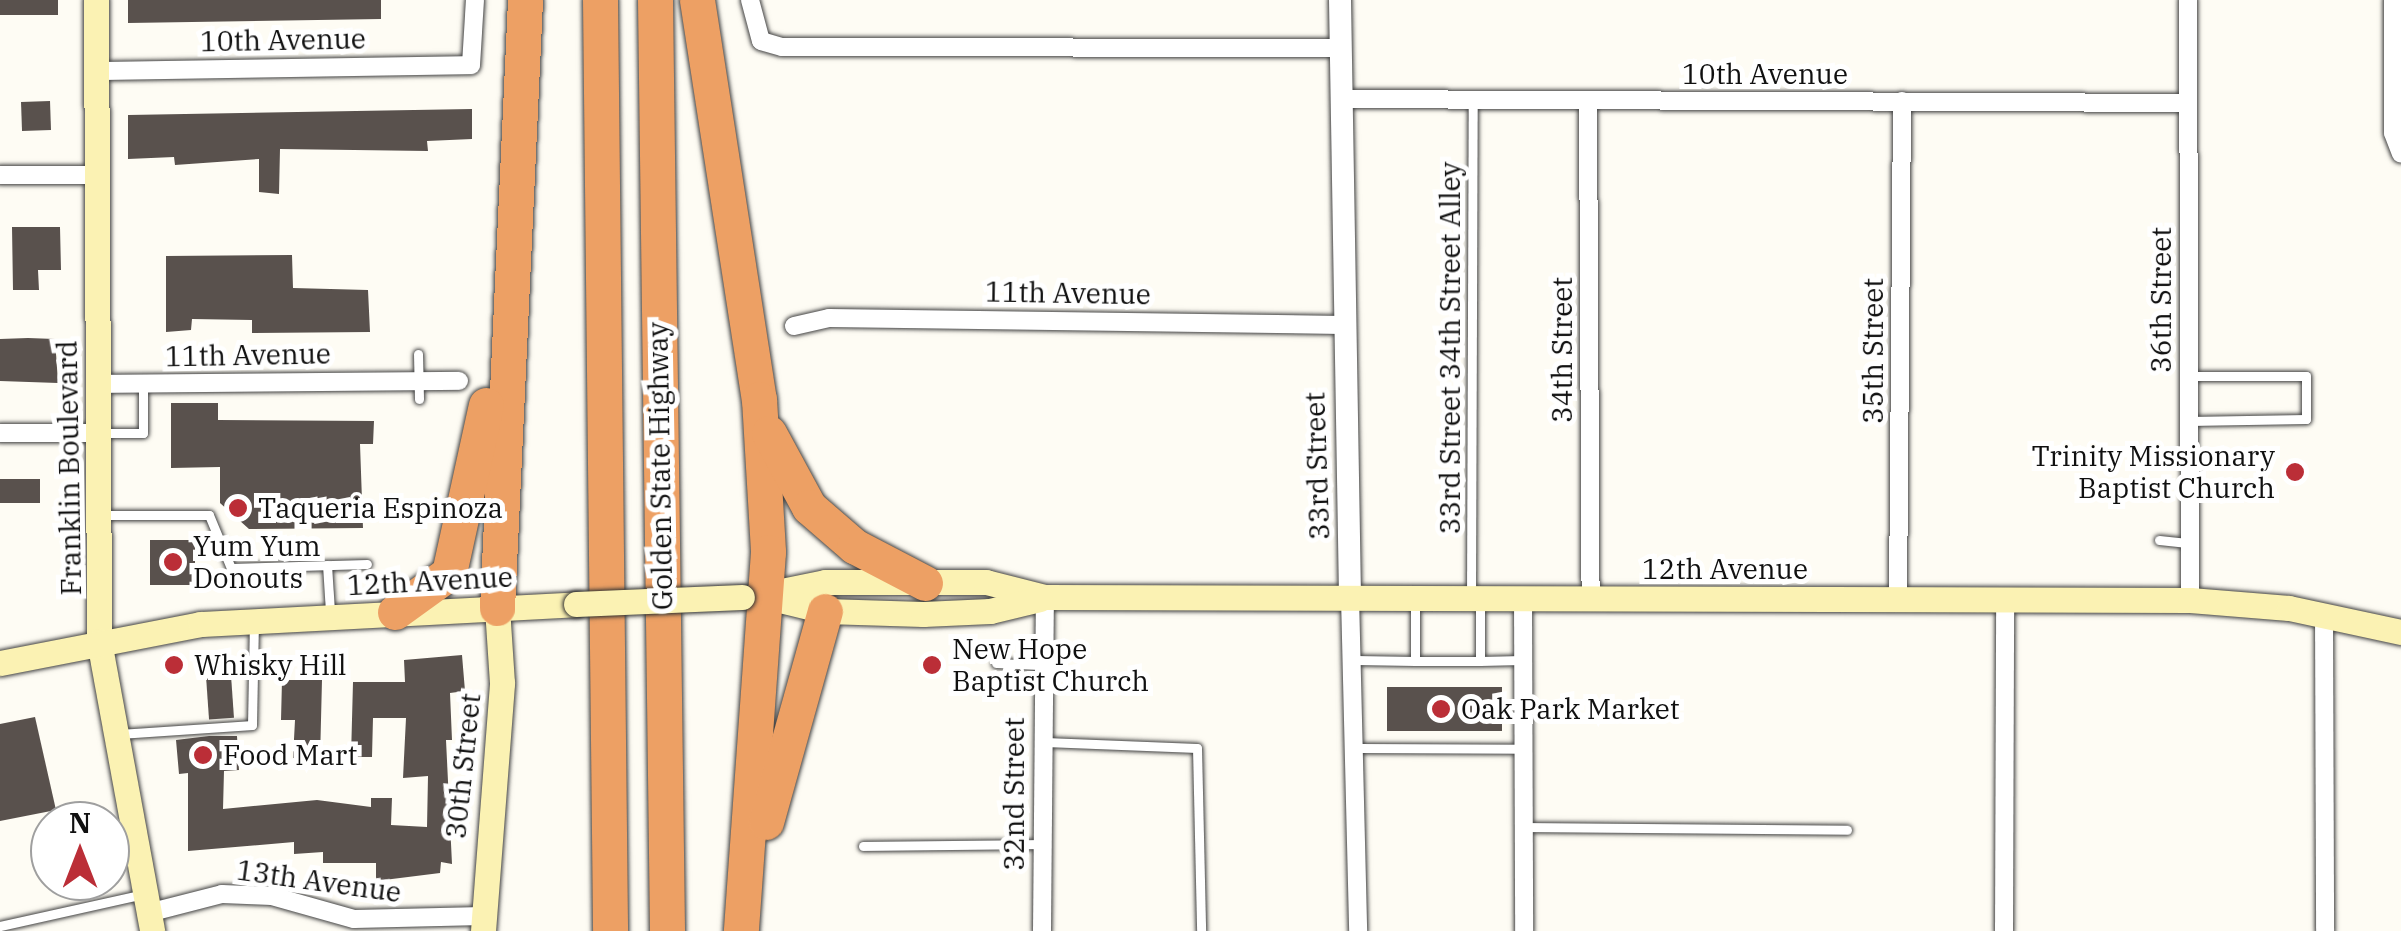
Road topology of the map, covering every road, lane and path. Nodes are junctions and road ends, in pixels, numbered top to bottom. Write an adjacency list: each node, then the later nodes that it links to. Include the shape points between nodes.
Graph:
1 (96, 0): 12 (main road, Franklin Boulevard)
2 (475, 0): 12 (street, 10th Avenue, via 471,65)
3 (525, 0): 23 (highway)
4 (600, 0): 77 (highway, Golden State Highway)
5 (655, 0): 78 (highway, Golden State Highway)
6 (697, 0): 30 (highway, via 708,108)
7 (750, 0): 11 (street, via 761,42)
8 (1340, 0): 11 (street, 33rd Street)
9 (2188, 0): 17 (street, 36th Street)
10 (2393, 0): 18 (street, via 2393,134)
11 (1340, 48): 13 (street, 33rd Street)
12 (96, 71): 20 (main road, Franklin Boulevard)
13 (1341, 99): 14 (street, 10th Avenue); 21 (street, 33rd Street)
14 (1473, 99): 15 (street, 10th Avenue); 44 (lane, 33rd Street 34th Street Alley)
15 (1588, 101): 16 (street, 10th Avenue); 46 (street, 34th Street)
16 (1902, 102): 17 (street, 10th Avenue); 49 (street, 35th Street)
17 (2188, 103): 25 (street, 36th Street)
18 (2401, 154)
19 (0, 175): 20 (street)
20 (97, 176): 27 (main road, Franklin Boulevard)
21 (1343, 325): 22 (street, 11th Avenue, via 829,318); 42 (street, 33rd Street)
22 (794, 326)
23 (504, 352): 50 (highway); 52 (highway, via 481,419 450,570)
24 (418, 354): 29 (lane)
25 (2189, 376): 31 (street, 36th Street); 31 (lane, via 2306,376 2306,419)
26 (458, 380): 29 (street, 11th Avenue)
27 (98, 384): 28 (street, 11th Avenue); 32 (main road, Franklin Boulevard)
28 (143, 384): 29 (street, 11th Avenue); 32 (lane, via 144,433)
29 (419, 390)
30 (758, 399): 39 (highway, via 775,450 809,507 854,546); 40 (highway)
31 (2189, 421): 36 (street, 36th Street)
32 (98, 433): 33 (street); 34 (main road, Franklin Boulevard)
33 (0, 434)
34 (100, 515): 38 (lane, via 208,515 231,568); 57 (main road, Franklin Boulevard)
35 (2159, 540): 36 (lane)
36 (2190, 543): 48 (street, 36th Street)
37 (367, 564): 38 (lane)
38 (328, 565): 54 (lane)
39 (925, 583): 40 (main road, 12th Avenue, via 824,582); 41 (main road, 12th Avenue, via 986,582)
40 (754, 597): 50 (main road, 12th Avenue, bridge); 51 (main road, 12th Avenue); 74 (highway)
41 (1045, 597): 42 (main road, 12th Avenue); 51 (main road, 12th Avenue, via 990,612); 64 (street, 32nd Street)
42 (1350, 597): 43 (main road, 12th Avenue); 58 (street, 33rd Street)
43 (1415, 597): 44 (main road, 12th Avenue); 60 (lane)
44 (1476, 598): 45 (main road, 12th Avenue); 61 (lane, 33rd Street 34th Street Alley)
45 (1523, 598): 46 (main road, 12th Avenue); 59 (street)
46 (1591, 598): 49 (main road, 12th Avenue)
47 (2005, 600): 48 (main road, 12th Avenue); 49 (main road, 12th Avenue); 83 (street)
48 (2190, 600): 53 (main road, 12th Avenue)
49 (1898, 601)
50 (514, 607): 52 (main road, 12th Avenue); 75 (main road, 30th Street)
51 (824, 611): 74 (highway)
52 (395, 612): 54 (main road, 12th Avenue)
53 (2324, 614): 56 (main road, 12th Avenue); 84 (street)
54 (330, 616): 55 (main road, 12th Avenue)
55 (254, 621): 57 (main road, 12th Avenue); 65 (lane, via 252,725)
56 (2401, 632)
57 (100, 641): 63 (main road, 12th Avenue); 65 (main road, Franklin Boulevard)
58 (1355, 660): 60 (lane); 67 (street, 33rd Street)
59 (1524, 660): 61 (lane); 68 (street)
60 (1415, 661): 61 (lane)
61 (1480, 661)
62 (996, 663): 64 (lane)
63 (0, 664)
64 (1040, 665): 66 (street, 32nd Street)
65 (112, 734): 73 (main road, Franklin Boulevard)
66 (1041, 742): 71 (street, 32nd Street); 80 (lane, via 1197,748)
67 (1358, 748): 68 (lane); 81 (street, 33rd Street)
68 (1524, 749): 69 (street)
69 (1524, 827): 70 (lane); 82 (street)
70 (1848, 830)
71 (1041, 844): 72 (lane); 79 (street, 32nd Street)
72 (863, 846)
73 (148, 912): 75 (street, 13th Avenue, via 222,894 272,896 354,919); 76 (lane)
74 (742, 921)
75 (483, 924)
76 (0, 926)
77 (610, 931)
78 (666, 931)
79 (1042, 931)
80 (1201, 931)
81 (1358, 931)
82 (1524, 931)
83 (2004, 931)
84 (2325, 931)

